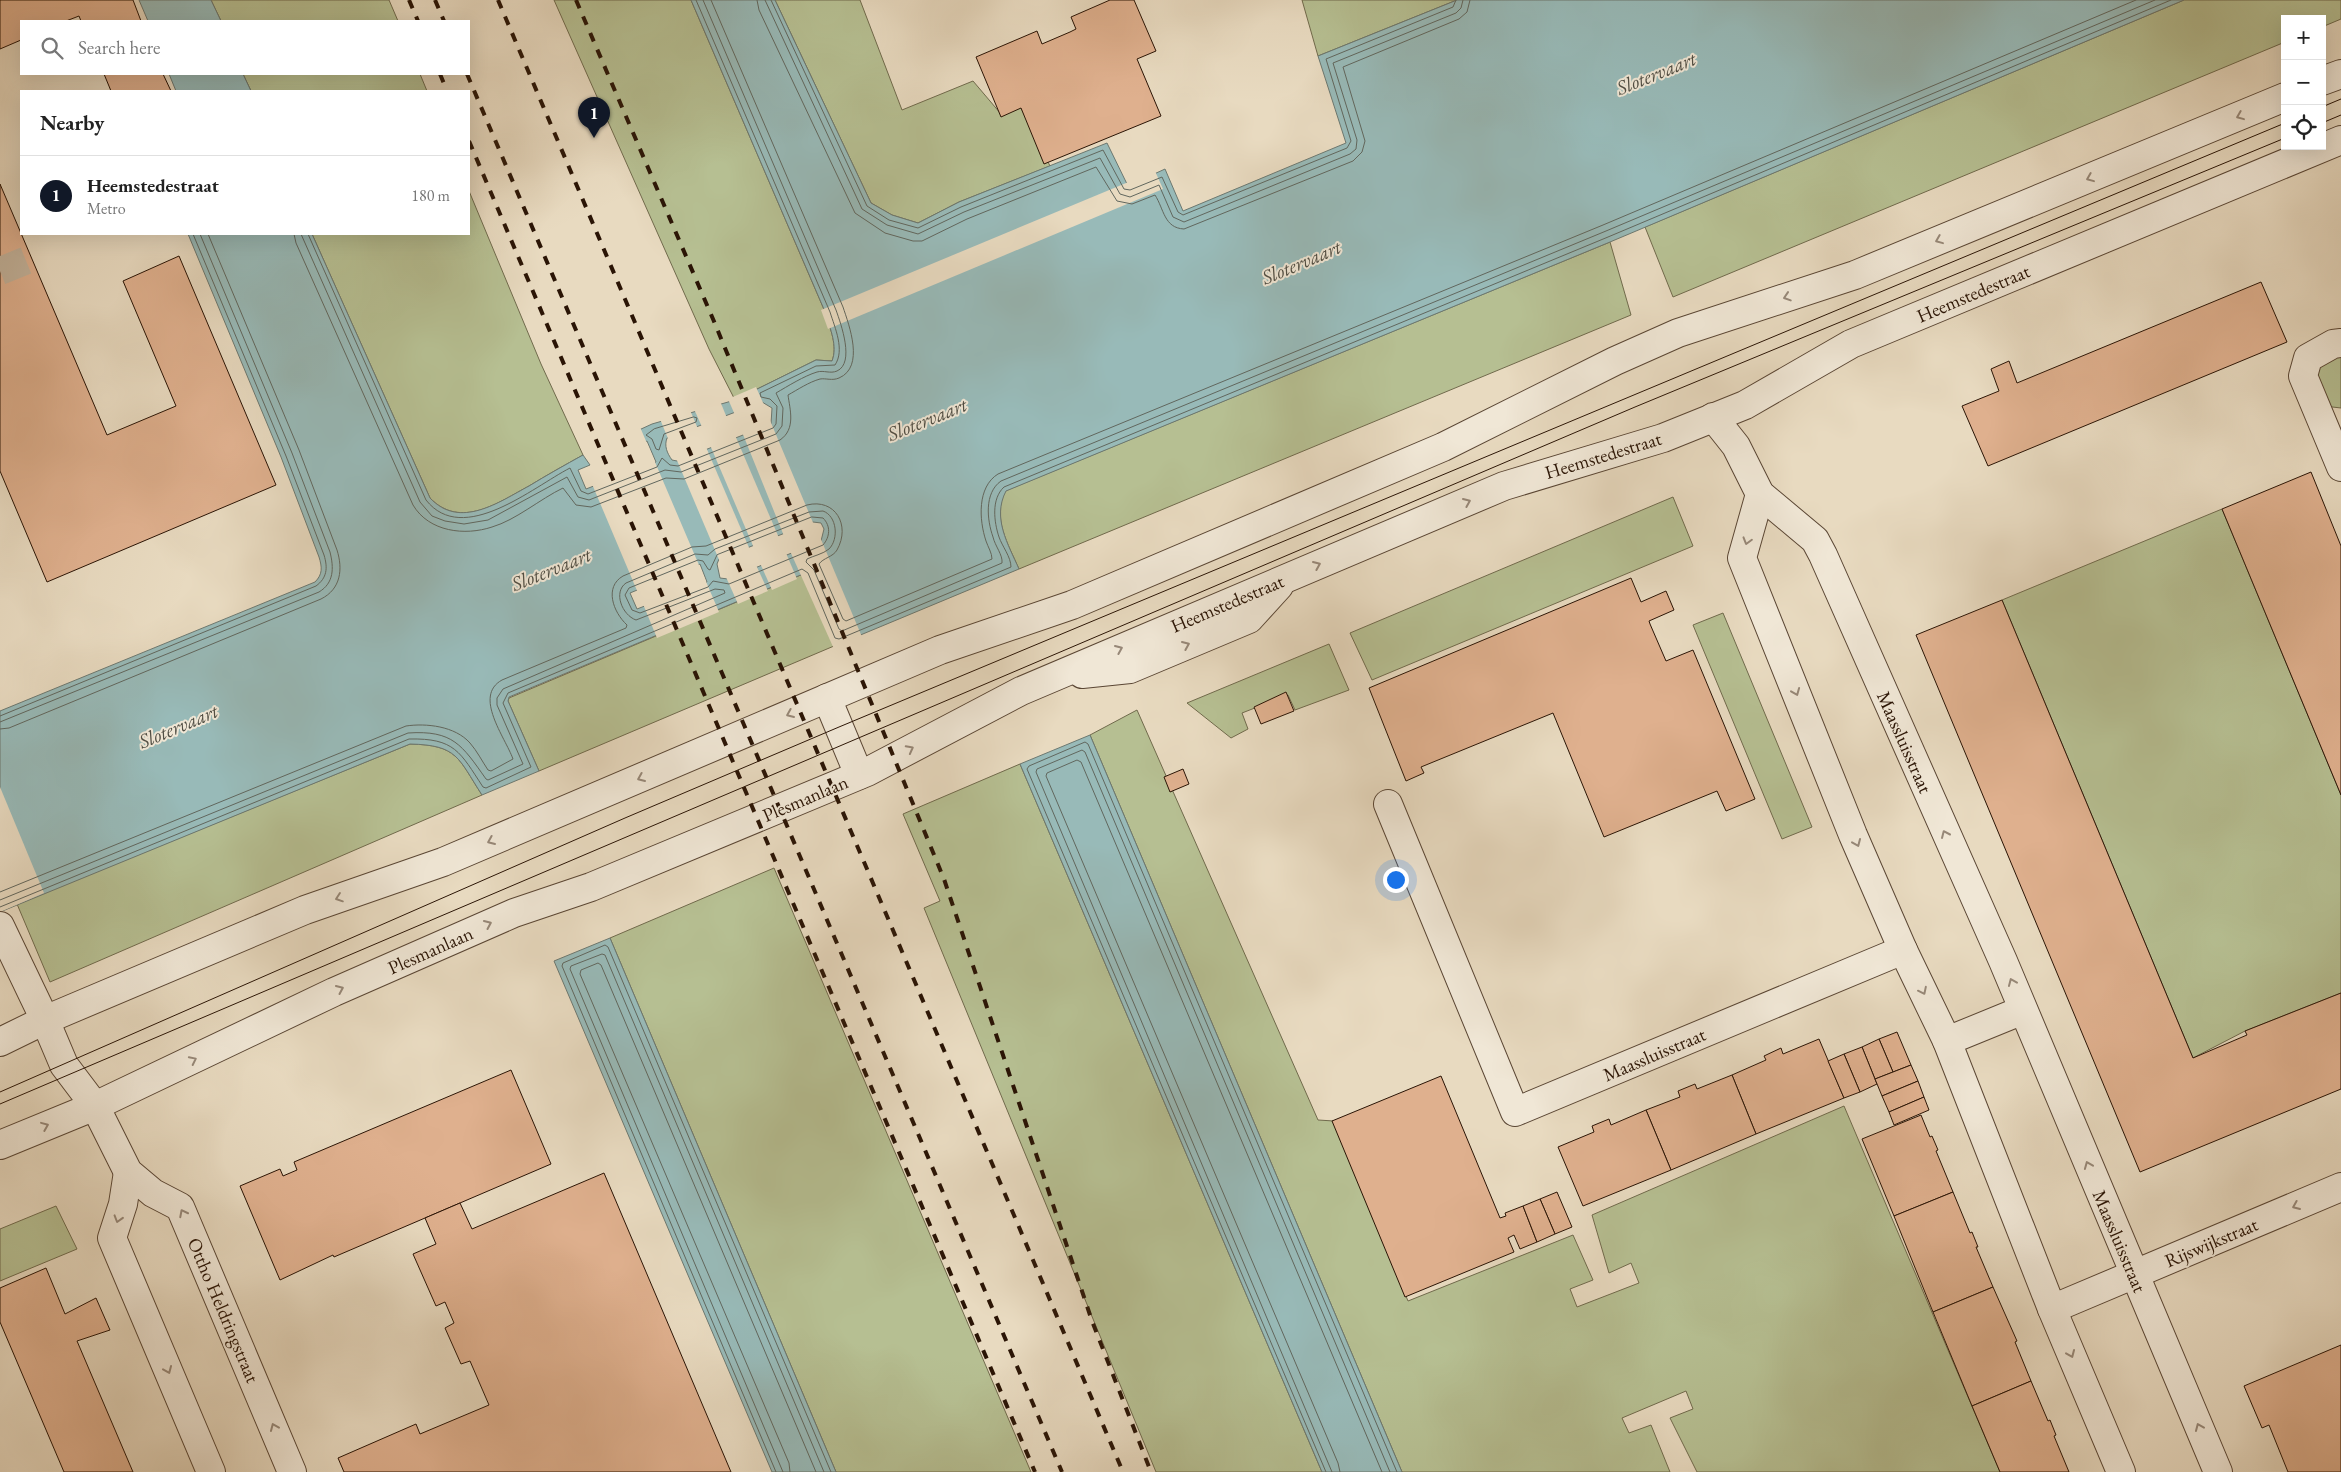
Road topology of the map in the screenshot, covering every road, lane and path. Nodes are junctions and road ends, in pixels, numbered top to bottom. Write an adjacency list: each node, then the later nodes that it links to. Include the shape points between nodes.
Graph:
1 (2341, 74): 2 (street)
2 (2326, 80)
3 (2281, 99): 9 (street, one-way to 9, via 1855,275 1678,333 1615,360 1434,451 1072,605 940,650)
4 (2341, 140): 6 (street, Heemstedestraat, via 1850,344 1744,405)
5 (2341, 343): 7 (street, via 2308,358 2303,376)
6 (1713, 417): 8 (street, Maassluisstraat, via 1736,446); 10 (street, Heemstedestraat, one-way to 6, via 1021,691 1504,486 1662,438)
7 (2341, 467)
8 (1760, 494): 13 (street, one-way to 13, via 1742,558 1853,835); 14 (street, Maassluisstraat, one-way to 8, via 1815,540)
9 (831, 697): 10 (street); 15 (street, one-way to 15, via 443,862 305,910)
10 (863, 774): 18 (street, Plesmanlaan, one-way to 10, via 334,992 514,913 591,887)
11 (1388, 804): 13 (street, Maassluisstraat, via 1515,1112)
12 (0, 926): 15 (street, Ottho Heldringstraat)
13 (1903, 950): 16 (street, one-way to 16)
14 (2023, 1010): 16 (street); 22 (street, Maassluisstraat, one-way to 14)
15 (45, 1020): 17 (street); 18 (street, Ottho Heldringstraat, via 64,1065)
16 (1947, 1041): 23 (street)
17 (0, 1042)
18 (95, 1106): 19 (street, Plesmanlaan, one-way to 18); 20 (street, Ottho Heldringstraat)
19 (0, 1145)
20 (128, 1172): 24 (street, one-way to 24, via 123,1204 112,1238); 25 (street, Ottho Heldringstraat, one-way to 20, via 180,1207 153,1193)
21 (2341, 1187): 22 (street, Rijswijkstraat, one-way to 22)
22 (2133, 1275): 23 (street, Rijswijkstraat); 27 (street, Maassluisstraat, one-way to 22)
23 (2052, 1309): 26 (street, one-way to 26)
24 (211, 1472)
25 (292, 1472)
26 (2120, 1472)
27 (2218, 1472)

